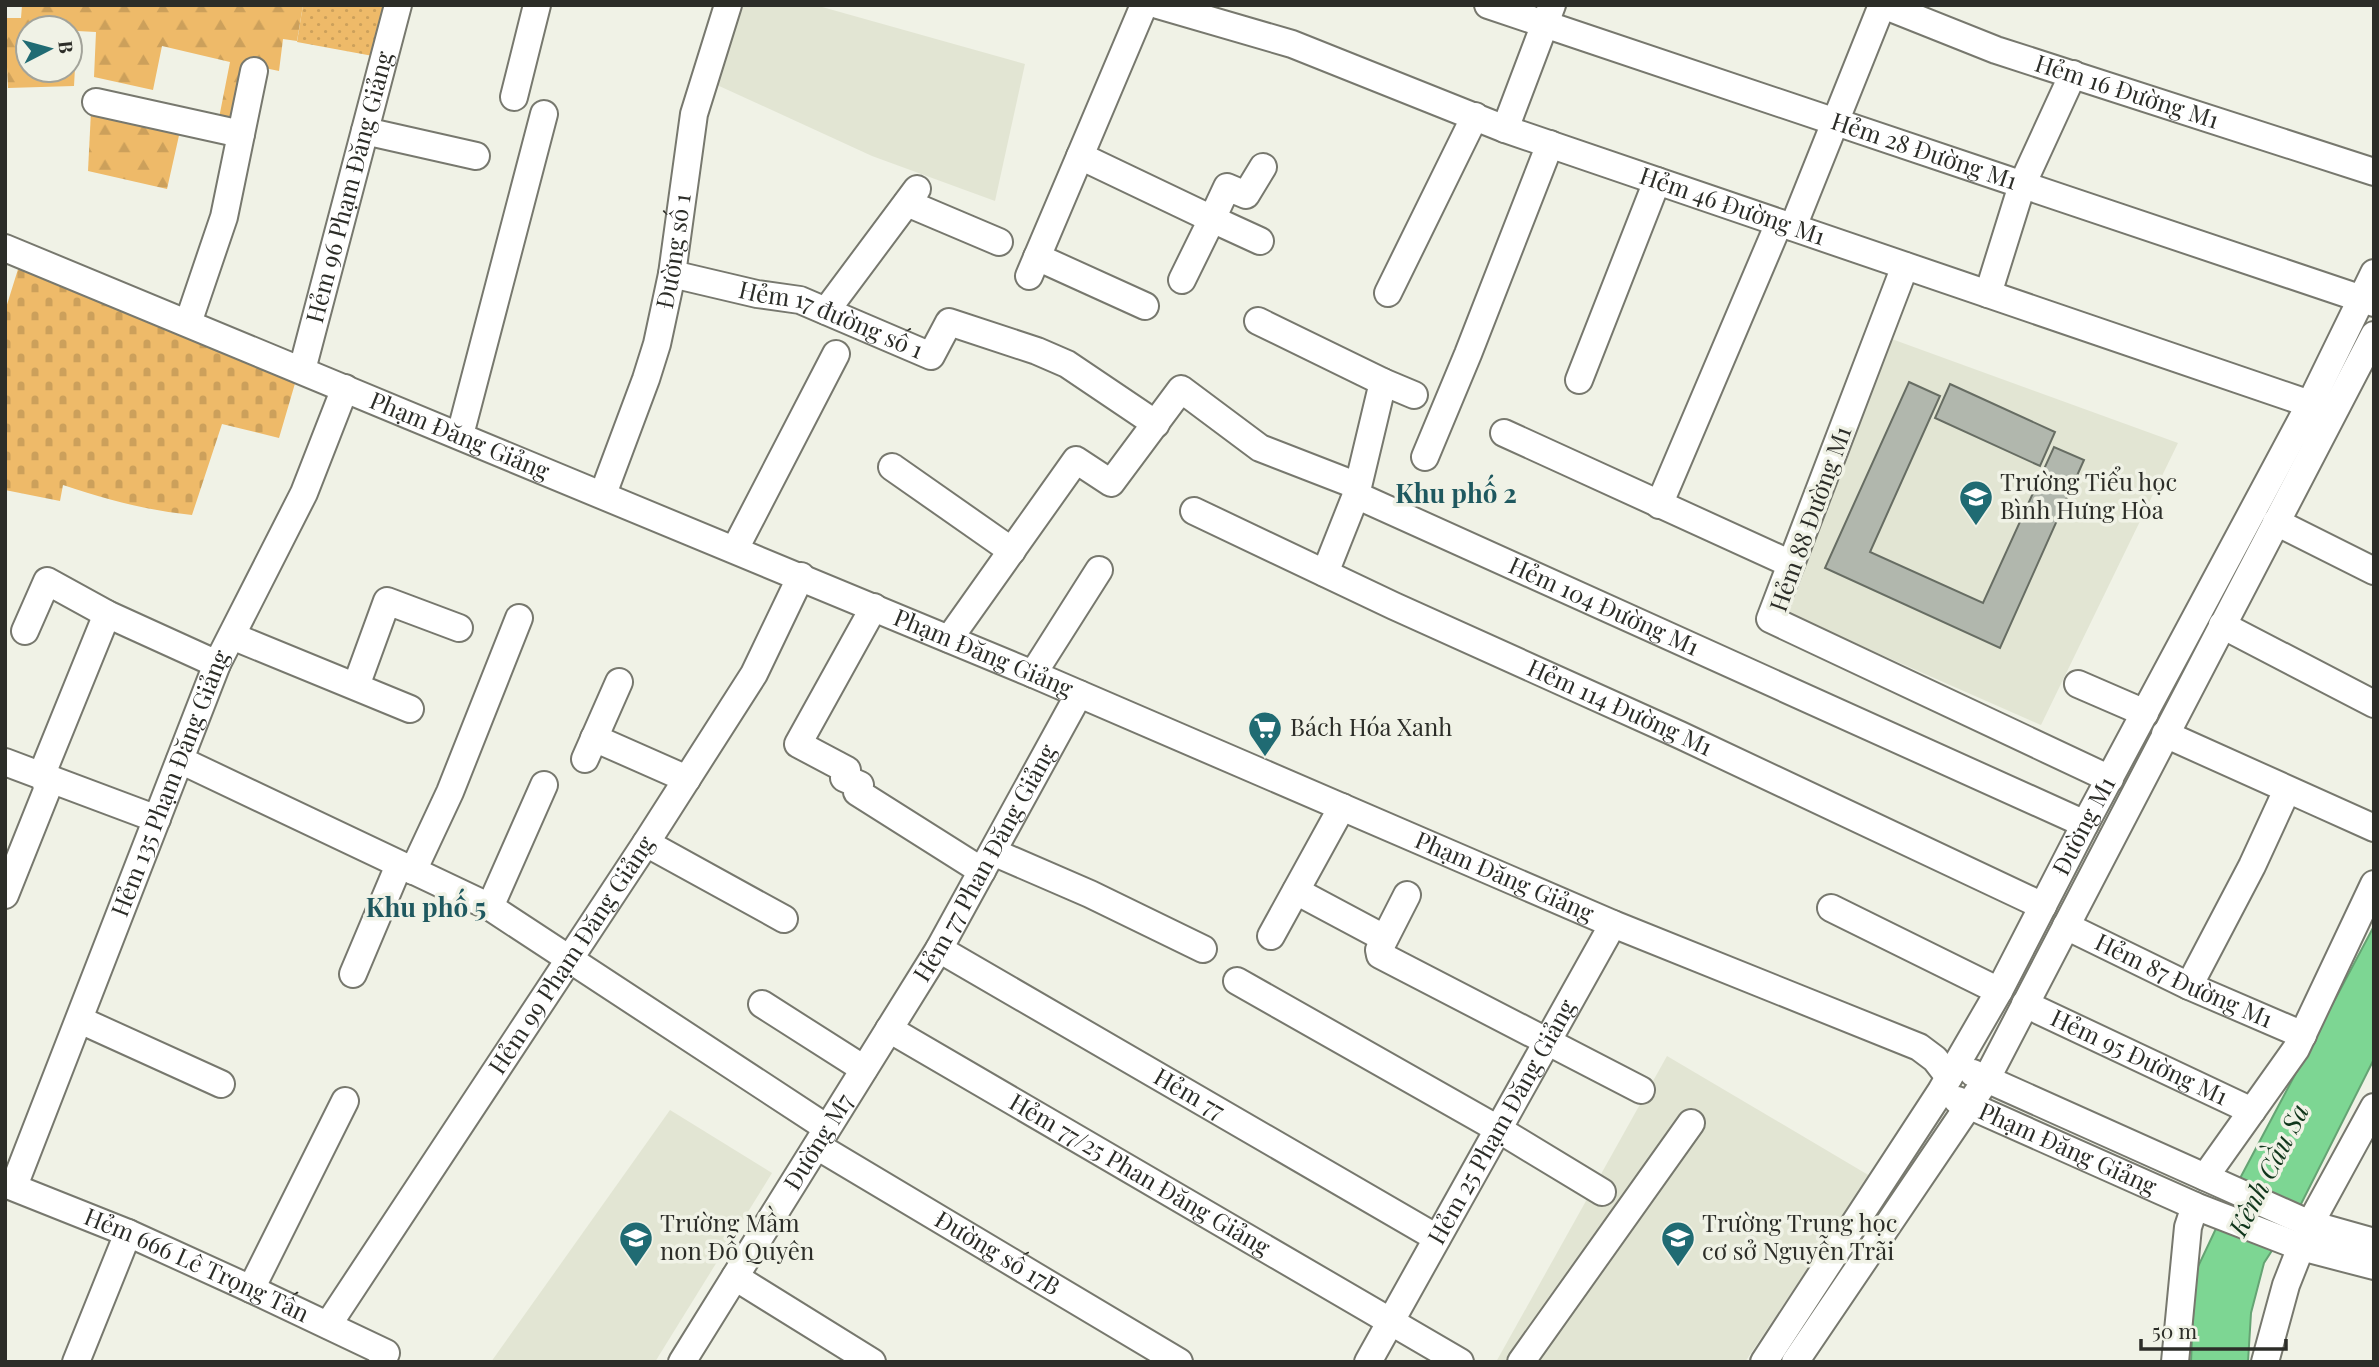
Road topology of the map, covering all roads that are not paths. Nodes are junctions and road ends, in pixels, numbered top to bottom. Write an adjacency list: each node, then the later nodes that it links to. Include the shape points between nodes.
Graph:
1 (398, 5): 17 (street, Hẻm 96 Phạm Đăng Giảng)
2 (537, 5): 11 (street)
3 (728, 5): 33 (street, Đường số 1, via 694,114)
4 (1144, 5): 21 (street)
5 (1158, 5): 14 (street, Hẻm 46 Đường M1, via 1292,44)
6 (1488, 5): 8 (street, Hẻm 28 Đường M1)
7 (1883, 5): 10 (street, Hẻm 16 Đường M1, via 1996,50); 15 (street)
8 (1549, 15): 15 (street, Hẻm 28 Đường M1); 16 (street)
9 (254, 71): 18 (street)
10 (2073, 74): 23 (street, Hẻm 16 Đường M1); 25 (street)
11 (514, 97)
12 (96, 102): 18 (street)
13 (544, 114): 52 (street)
14 (1475, 116): 16 (street, Hẻm 46 Đường M1); 35 (street)
15 (1834, 122): 25 (street, Hẻm 28 Đường M1); 27 (street)
16 (1505, 129): 19 (street, Hẻm 46 Đường M1)
17 (365, 131): 20 (street); 44 (street, Hẻm 96 Phạm Đăng Giảng)
18 (241, 134): 41 (street, via 224,217)
19 (1550, 144): 24 (street, Hẻm 46 Đường M1); 53 (street)
20 (476, 156)
21 (1080, 156): 26 (street); 38 (street, via 1033,267)
22 (1263, 167): 26 (street, via 1246,195 1227,187)
23 (2374, 172)
24 (1657, 181): 27 (street, Hẻm 46 Đường M1); 45 (street)
25 (2022, 185): 36 (street); 37 (street, Hẻm 28 Đường M1)
26 (1212, 219): 28 (street); 34 (street)
27 (1786, 225): 31 (street, Hẻm 46 Đường M1); 57 (street)
28 (1260, 241)
29 (999, 242): 39 (street, via 912,196)
30 (5, 248): 41 (street, Phạm Đăng Giảng)
31 (1905, 266): 36 (street, Hẻm 46 Đường M1); 62 (street, Hẻm 88 Đường M1)
32 (2374, 273): 37 (street, Đường M1)
33 (672, 274): 39 (street, Hẻm 17 đường số 1, via 757,294 791,297); 56 (street, Đường số 1, via 657,344)
34 (1182, 280)
35 (1388, 293)
36 (1988, 294): 49 (street, Hẻm 46 Đường M1)
37 (2367, 301): 49 (street, Đường M1)
38 (1145, 306)
39 (826, 311): 50 (street, Hẻm 17 đường số 1, via 931,356 949,323 1037,351 1067,364)
40 (1258, 321): 46 (street)
41 (188, 323): 44 (street, Phạm Đăng Giảng)
42 (2374, 335): 59 (street, Đường M1)
43 (836, 354): 60 (street)
44 (302, 370): 47 (street, Phạm Đăng Giảng)
45 (1579, 380)
46 (1382, 382): 48 (street); 55 (street)
47 (345, 388): 52 (street, Phạm Đăng Giảng); 73 (street, Hẻm 135 Phạm Đăng Giảng, via 304,493)
48 (1414, 395)
49 (2309, 404): 83 (street, Đường M1)
50 (1157, 424): 55 (street, Hẻm 104 Đường M1, via 1181,389 1260,448); 61 (street, via 1111,483 1076,460)
51 (1504, 433): 57 (street)
52 (460, 435): 56 (street, Phạm Đăng Giảng)
53 (1425, 457)
54 (892, 467): 61 (street)
55 (1357, 490): 65 (street); 94 (street, Hẻm 104 Đường M1)
56 (603, 494): 60 (street, Phạm Đăng Giảng)
57 (1659, 505): 62 (street)
58 (1194, 511): 65 (street, Hẻm 114 Đường M1)
59 (2276, 522): 64 (street); 70 (street, Đường M1)
60 (735, 549): 66 (street, Phạm Đăng Giảng)
61 (1012, 551): 74 (street)
62 (1791, 564): 89 (street, Hẻm 88 Đường M1, via 1770,619)
63 (1098, 570): 76 (street)
64 (2374, 571)
65 (1325, 573): 103 (street, Hẻm 114 Đường M1)
66 (801, 576): 67 (street, Phạm Đăng Giảng); 88 (street, Hẻm 99 Phạm Đăng Giảng, via 754,674)
67 (874, 607): 74 (street, Phạm Đăng Giảng); 97 (street, via 797,744 847,769 844,778 860,785 858,792)
68 (107, 614): 72 (street, via 47,581); 75 (street); 87 (street, via 44,769)
69 (519, 618): 98 (street, via 450,792)
70 (2222, 625): 81 (street); 84 (street, Đường M1)
71 (459, 628): 79 (street, via 387,601)
72 (25, 631)
73 (232, 636): 75 (street, Hẻm 135 Phạm Đăng Giảng); 79 (street)
74 (949, 639): 76 (street, Phạm Đăng Giảng)
75 (217, 664): 85 (street, Hẻm 135 Phạm Đăng Giảng)
76 (1033, 674): 80 (street, Phạm Đăng Giảng)
77 (619, 682): 88 (street, via 590,748)
78 (2077, 684): 83 (street)
79 (356, 686): 82 (street)
80 (1079, 694): 92 (street, Phạm Đăng Giảng); 97 (street, Hẻm 77 Phan Đăng Giảng)
81 (2374, 704)
82 (410, 709)
83 (2145, 713): 89 (street, Đường M1)
84 (2165, 734): 91 (street); 108 (street, Đường M1)
85 (180, 760): 93 (street, Hẻm 135 Phạm Đăng Giảng); 98 (street, Đường số 17B)
86 (5, 762): 87 (street)
87 (45, 778): 93 (street); 101 (street, via 47,790)
88 (687, 779): 96 (street, Hẻm 99 Phạm Đăng Giảng)
89 (2110, 779): 94 (street, Đường M1)
90 (544, 785): 104 (street)
91 (2287, 790): 95 (street); 116 (street)
92 (1342, 807): 100 (street); 107 (street, Phạm Đăng Giảng)
93 (158, 819): 120 (street, Hẻm 135 Phạm Đăng Giảng)
94 (2085, 824): 103 (street, Đường M1)
95 (2374, 828)
96 (646, 843): 106 (street); 113 (street, Hẻm 99 Phạm Đăng Giảng)
97 (988, 861): 111 (street, Hẻm 77 Phan Đăng Giảng); 112 (street, via 1090,894)
98 (406, 868): 104 (street, Đường số 17B); 114 (street)
99 (2374, 884): 122 (street)
100 (1296, 891): 109 (street); 110 (street)
101 (5, 895)
102 (1407, 895): 110 (street)
103 (2043, 906): 117 (street, Đường M1)
104 (489, 907): 113 (street, Đường số 17B)
105 (1831, 908): 117 (street)
106 (784, 919)
107 (1613, 924): 123 (street, Hẻm 25 Phạm Đăng Giảng); 125 (street, Phạm Đăng Giảng, via 1919,1047)
108 (2066, 926): 116 (street, Hẻm 87 Đường M1); 119 (street, Đường M1)
109 (1271, 936)
110 (1384, 938): 123 (street, via 1380,955)
111 (939, 949): 121 (street, Hẻm 77 Phan Đăng Giảng); 142 (street, Hẻm 77)
112 (1203, 949)
113 (570, 959): 135 (street, Đường số 17B); 148 (street, Hẻm 99 Phạm Đăng Giảng)
114 (353, 974)
115 (1237, 981): 134 (street)
116 (2189, 986): 122 (street, Hẻm 87 Đường M1)
117 (1999, 991): 125 (street, Đường M1)
118 (762, 1003): 124 (street)
119 (2025, 1004): 126 (street, Đường M1); 132 (street, Hẻm 95 Đường M1)
120 (80, 1020): 127 (street); 137 (street, Hẻm 135 Phạm Đăng Giảng)
121 (890, 1029): 124 (street, Đường M7); 147 (street, Hẻm 77/25 Phan Đăng Giảng)
122 (2303, 1035): 132 (street)
123 (1548, 1042): 128 (street); 134 (street, Hẻm 25 Phạm Đăng Giảng)
124 (864, 1069): 135 (street, Đường M7)
125 (1949, 1077): 126 (street, Phạm Đăng Giảng); 130 (street, Phạm Đăng Giảng); 157 (street, Đường M1)
126 (1986, 1080): 130 (street, Đường M1); 136 (street, Phạm Đăng Giảng)
127 (221, 1084)
128 (1641, 1090)
129 (345, 1101): 146 (street)
130 (1970, 1107): 139 (street, Phạm Đăng Giảng); 158 (street, Đường M1)
131 (2374, 1107): 141 (street)
132 (2252, 1111): 136 (street)
133 (1691, 1123): 156 (street)
134 (1498, 1129): 138 (street); 142 (street, Hẻm 25 Phạm Đăng Giảng)
135 (822, 1137): 145 (street, Đường M7); 153 (street, Đường số 17B)
136 (2205, 1177): 141 (street, Phạm Đăng Giảng)
137 (10, 1185): 140 (street, Hẻm 666 Lê Trọng Tấn)
138 (1602, 1192)
139 (2195, 1206): 141 (street, Phạm Đăng Giảng); 159 (street, via 2188,1227)
140 (128, 1233): 146 (street, Hẻm 666 Lê Trọng Tấn); 150 (street)
141 (2306, 1236): 143 (street); 144 (street); 160 (street, via 2286,1285)
142 (1437, 1238): 147 (street, Hẻm 25 Phạm Đăng Giảng)
143 (2374, 1242)
144 (2374, 1266)
145 (735, 1277): 151 (street, Đường M7); 152 (street)
146 (251, 1289): 148 (street, Hẻm 666 Lê Trọng Tấn)
147 (1391, 1321): 154 (street, Hẻm 25 Phạm Đăng Giảng); 155 (street, Hẻm 77/25 Phan Đăng Giảng)
148 (328, 1325): 149 (street, Hẻm 666 Lê Trọng Tấn)
149 (384, 1357)
150 (76, 1362)
151 (682, 1362)
152 (872, 1362)
153 (1179, 1362)
154 (1368, 1362)
155 (1460, 1362)
156 (1521, 1362)
157 (1764, 1362)
158 (1795, 1362)
159 (2175, 1362)
160 (2265, 1362)

